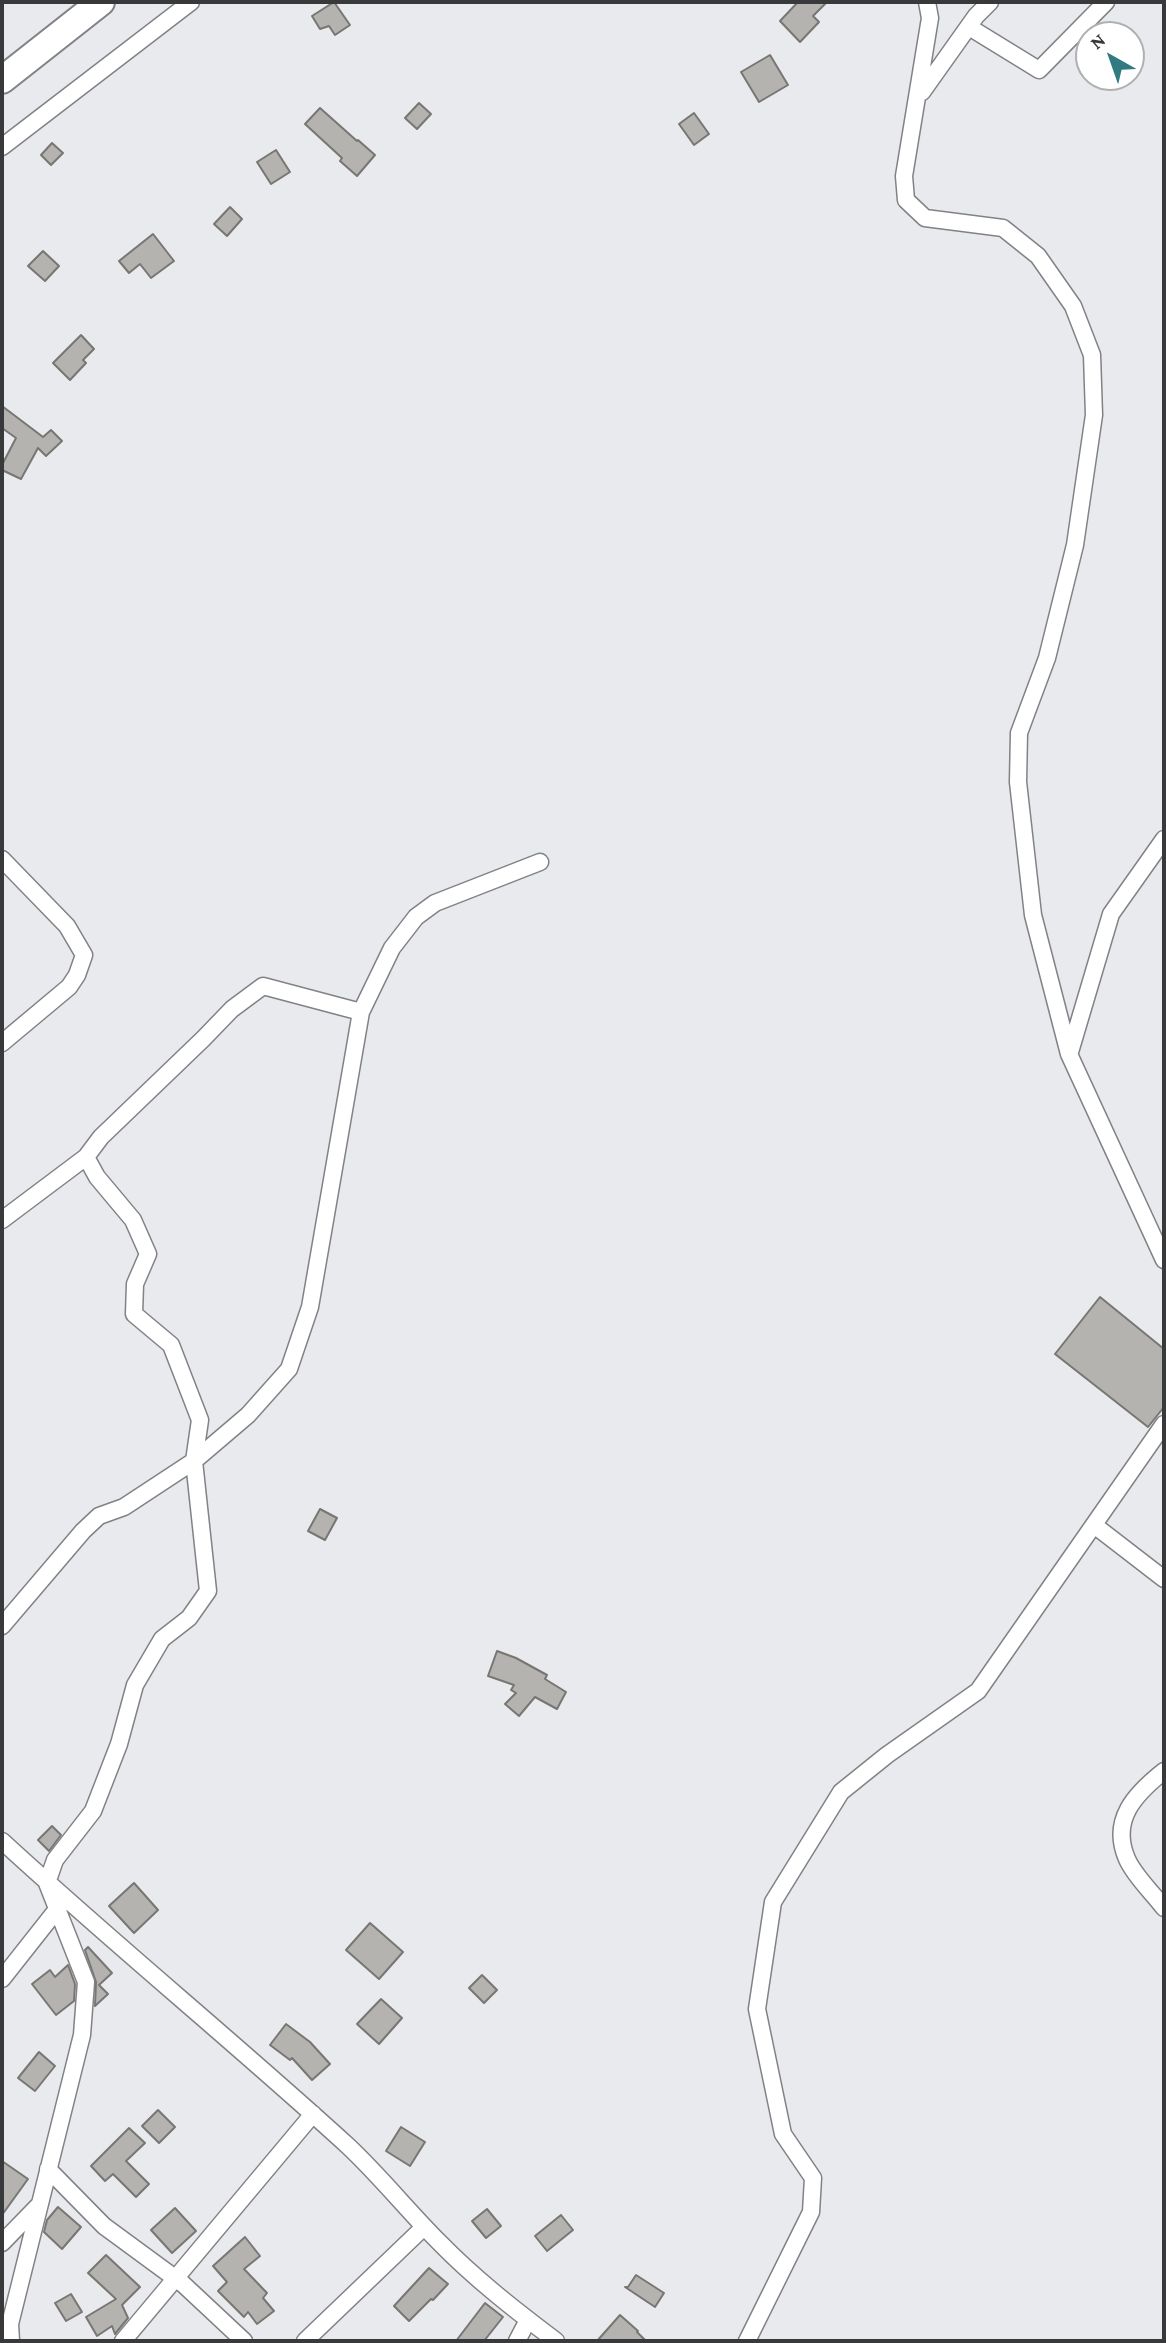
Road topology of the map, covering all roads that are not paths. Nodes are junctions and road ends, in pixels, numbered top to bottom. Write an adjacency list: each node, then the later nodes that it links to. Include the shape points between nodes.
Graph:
1 (101, 2): 7 (highway)
2 (191, 2): 9 (street)
3 (927, 2): 8 (street, via 930,18)
4 (990, 2): 6 (street)
5 (1106, 2): 6 (street, via 1039,70)
6 (969, 27): 8 (street)
7 (4, 73)
8 (919, 96): 15 (street, via 904,176 906,201 925,218 1003,228 1038,256 1073,306 1092,355 1094,415 1075,545 1047,658 1019,733 1018,782 1033,915)
9 (2, 147)
10 (1164, 839): 15 (street, via 1111,914)
11 (2, 859): 14 (street, via 67,926 83,954 69,987)
12 (540, 862): 13 (street, via 435,903 416,917 393,948)
13 (361, 1012): 16 (street, via 262,986 232,1009); 20 (street, via 310,1307 289,1369 248,1416)
14 (2, 1043)
15 (1069, 1054): 18 (street)
16 (86, 1157): 17 (street); 20 (street, via 133,1220 148,1254 135,1284 134,1314 171,1345 200,1420)
17 (2, 1220)
18 (1164, 1260)
19 (1164, 1424): 21 (street)
20 (194, 1461): 23 (street, via 124,1507 99,1516); 26 (street, via 208,1591 189,1618 162,1639 135,1685 93,1811 55,1860)
21 (1094, 1525): 22 (street); 43 (street, via 978,1690 841,1792 773,1902 757,2009 783,2134 813,2178 811,2212)
22 (1164, 1579)
23 (2, 1626)
24 (1164, 1771): 28 (street, via 1132,1800 1120,1836 1128,1861)
25 (2, 1840): 26 (street)
26 (47, 1883): 27 (street)
27 (61, 1903): 29 (street); 30 (street); 31 (street, via 86,1982 82,2035)
28 (1164, 1908)
29 (2, 1979)
30 (313, 2114): 33 (street); 35 (street)
31 (48, 2169): 32 (street); 35 (street, via 104,2226)
32 (40, 2205): 34 (street); 37 (street, via 10,2325)
33 (425, 2227): 36 (street); 40 (street)
34 (2, 2243)
35 (176, 2278): 38 (street); 39 (street)
36 (527, 2320): 41 (street); 42 (street)
37 (11, 2341)
38 (123, 2341)
39 (244, 2341)
40 (305, 2341)
41 (517, 2341)
42 (556, 2341)
43 (747, 2341)

